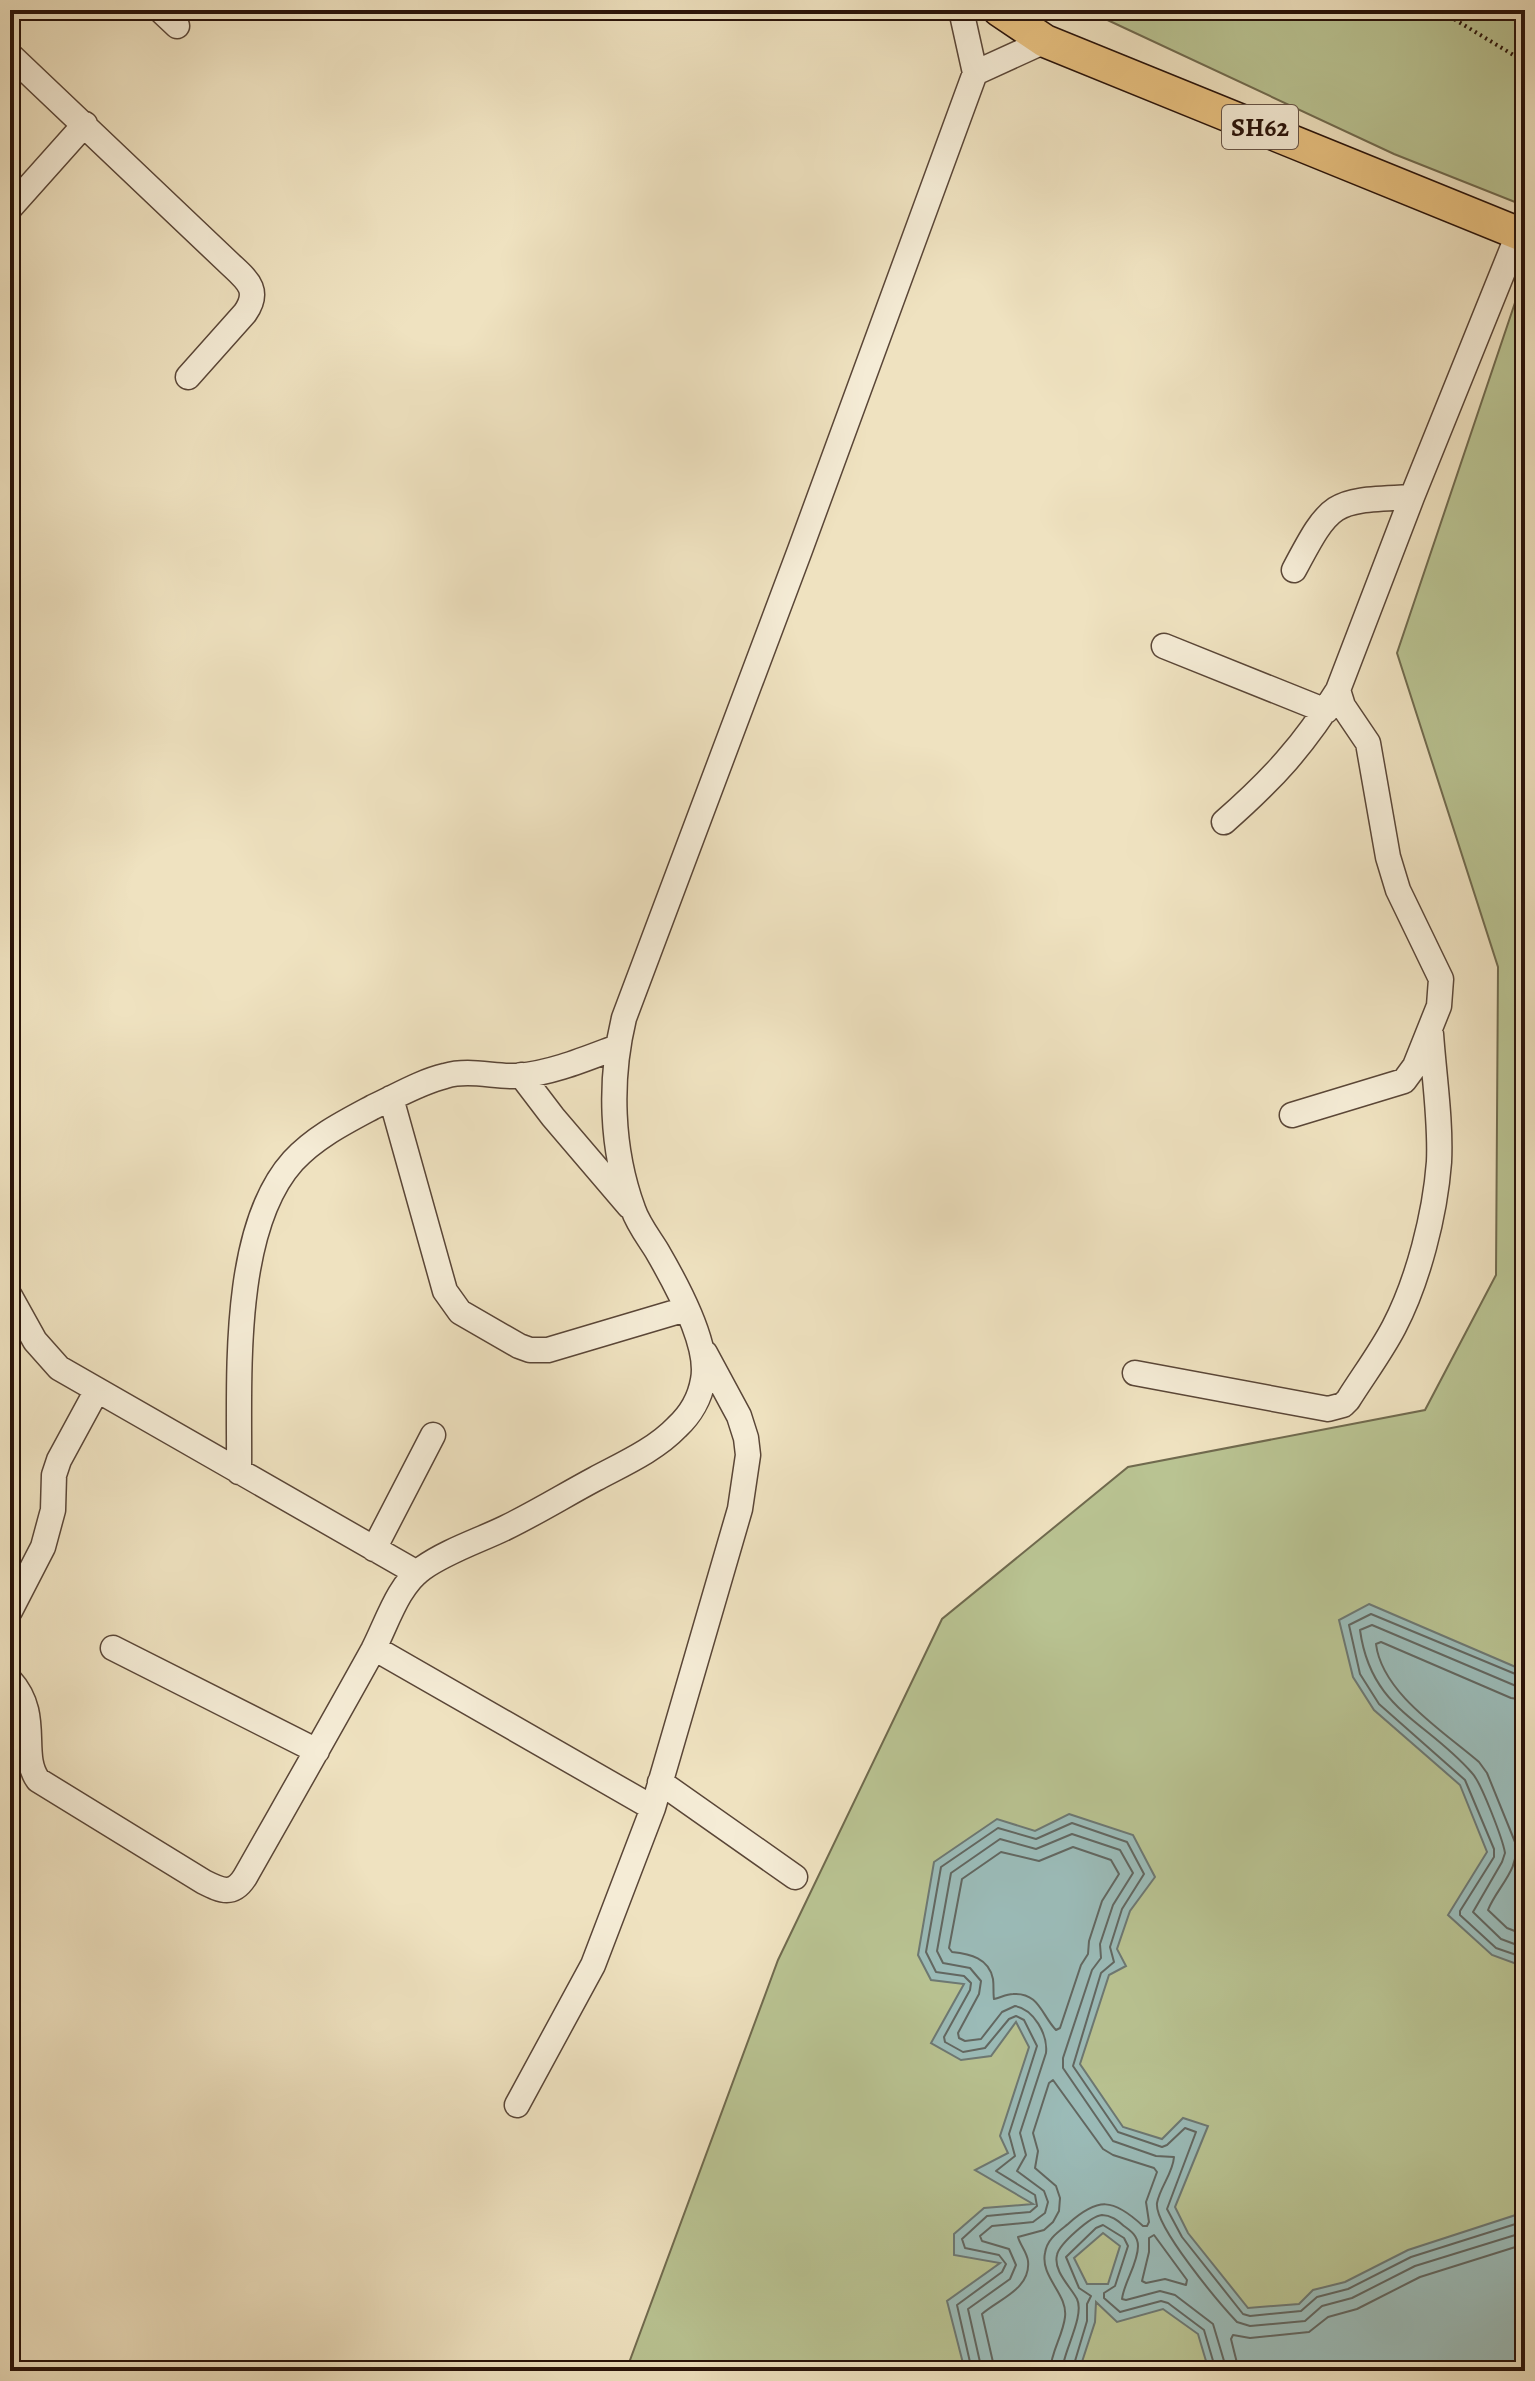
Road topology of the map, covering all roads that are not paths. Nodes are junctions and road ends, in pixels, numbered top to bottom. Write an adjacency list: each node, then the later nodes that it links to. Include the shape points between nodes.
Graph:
1 (961, 10): 5 (street)
2 (999, 10): 3 (main road, SH62)
3 (1045, 41): 5 (street); 8 (main road, SH62)
4 (10, 55): 6 (street)
5 (975, 73): 16 (street)
6 (85, 124): 7 (street); 9 (street, via 246,279 252,291 245,313)
7 (10, 208)
8 (1522, 234): 10 (street)
9 (188, 377)
10 (1412, 497): 11 (street, via 1344,502 1319,525); 13 (street)
11 (1294, 570)
12 (1164, 646): 13 (street)
13 (1332, 700): 14 (street, via 1286,764); 15 (street, via 1343,706 1368,743 1398,890 1441,979)
14 (1224, 822)
15 (1431, 1027): 19 (street, via 1404,1081); 24 (street, via 1439,1159 1431,1212 1410,1291 1393,1329 1348,1400 1328,1409)
16 (617, 1047): 17 (street); 20 (street, via 617,1138)
17 (521, 1075): 18 (street, via 453,1074); 20 (street)
18 (391, 1098): 22 (street, via 445,1291 460,1312 519,1346 548,1350); 27 (street, via 307,1148 281,1178 263,1211 245,1294)
19 (1292, 1115)
20 (633, 1211): 22 (street)
21 (10, 1296): 25 (street, via 46,1357)
22 (686, 1309): 23 (street)
23 (700, 1345): 29 (street, via 704,1364 699,1394 678,1427 506,1528); 35 (street, via 739,1416 748,1455 740,1509)
24 (1135, 1373)
25 (97, 1390): 27 (street); 30 (street, via 59,1460 43,1547)
26 (433, 1435): 28 (street)
27 (239, 1472): 28 (street)
28 (374, 1549): 29 (street)
29 (417, 1573): 32 (street)
30 (10, 1611)
31 (113, 1648): 34 (street)
32 (374, 1648): 34 (street); 36 (street)
33 (10, 1680): 34 (street, via 29,1718 32,1772 38,1780 221,1891 239,1886)
34 (317, 1751)
35 (660, 1782): 36 (street); 37 (street)
36 (653, 1808): 38 (street, via 593,1965)
37 (795, 1877)
38 (517, 2105)

